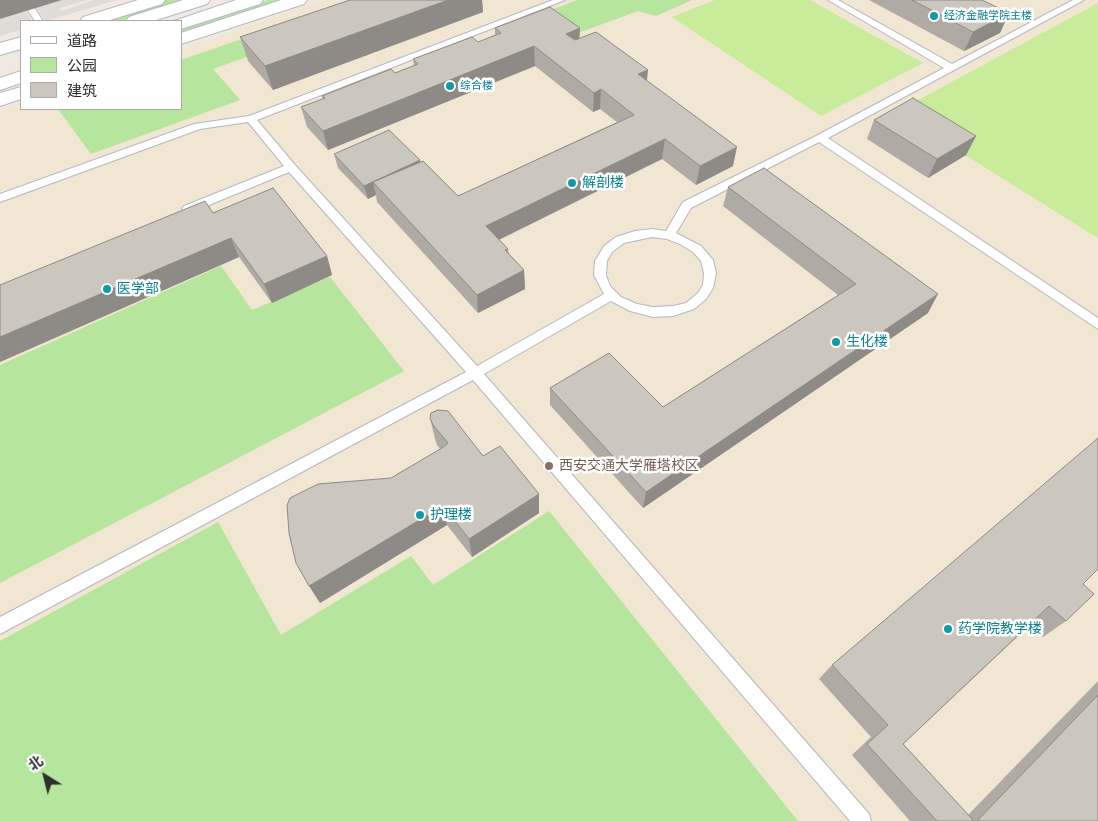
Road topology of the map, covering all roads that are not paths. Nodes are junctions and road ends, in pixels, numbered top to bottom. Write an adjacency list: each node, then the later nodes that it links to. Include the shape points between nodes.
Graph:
1 (156, 0): 10 (street)
2 (201, 0): 11 (street)
3 (254, 0): 12 (street)
4 (298, 0): 13 (street)
5 (562, 0): 23 (lane)
6 (832, 0): 18 (lane)
7 (1080, 0): 18 (lane)
8 (32, 9): 9 (lane)
9 (39, 20)
10 (92, 20)
11 (138, 20)
12 (182, 24)
13 (182, 39)
14 (20, 43): 15 (street)
15 (0, 49)
16 (20, 58): 17 (street)
17 (0, 65)
18 (951, 68): 24 (lane)
19 (20, 77): 20 (street)
20 (0, 84)
21 (20, 93): 22 (street)
22 (0, 100)
23 (251, 119): 25 (lane); 26 (lane, via 198,126)
24 (820, 138): 28 (lane, via 687,206); 30 (lane)
25 (291, 167): 27 (lane); 31 (lane)
26 (0, 198)
27 (173, 216)
28 (669, 235): 29 (lane, via 635,235 608,249 601,261 600,275); 29 (lane, via 697,249 706,260 710,272 709,285 702,296 690,306 673,312 653,312 634,308)
29 (612, 295): 31 (lane)
30 (1098, 324)
31 (475, 373): 32 (lane); 33 (lane)
32 (0, 626)
33 (862, 821)

